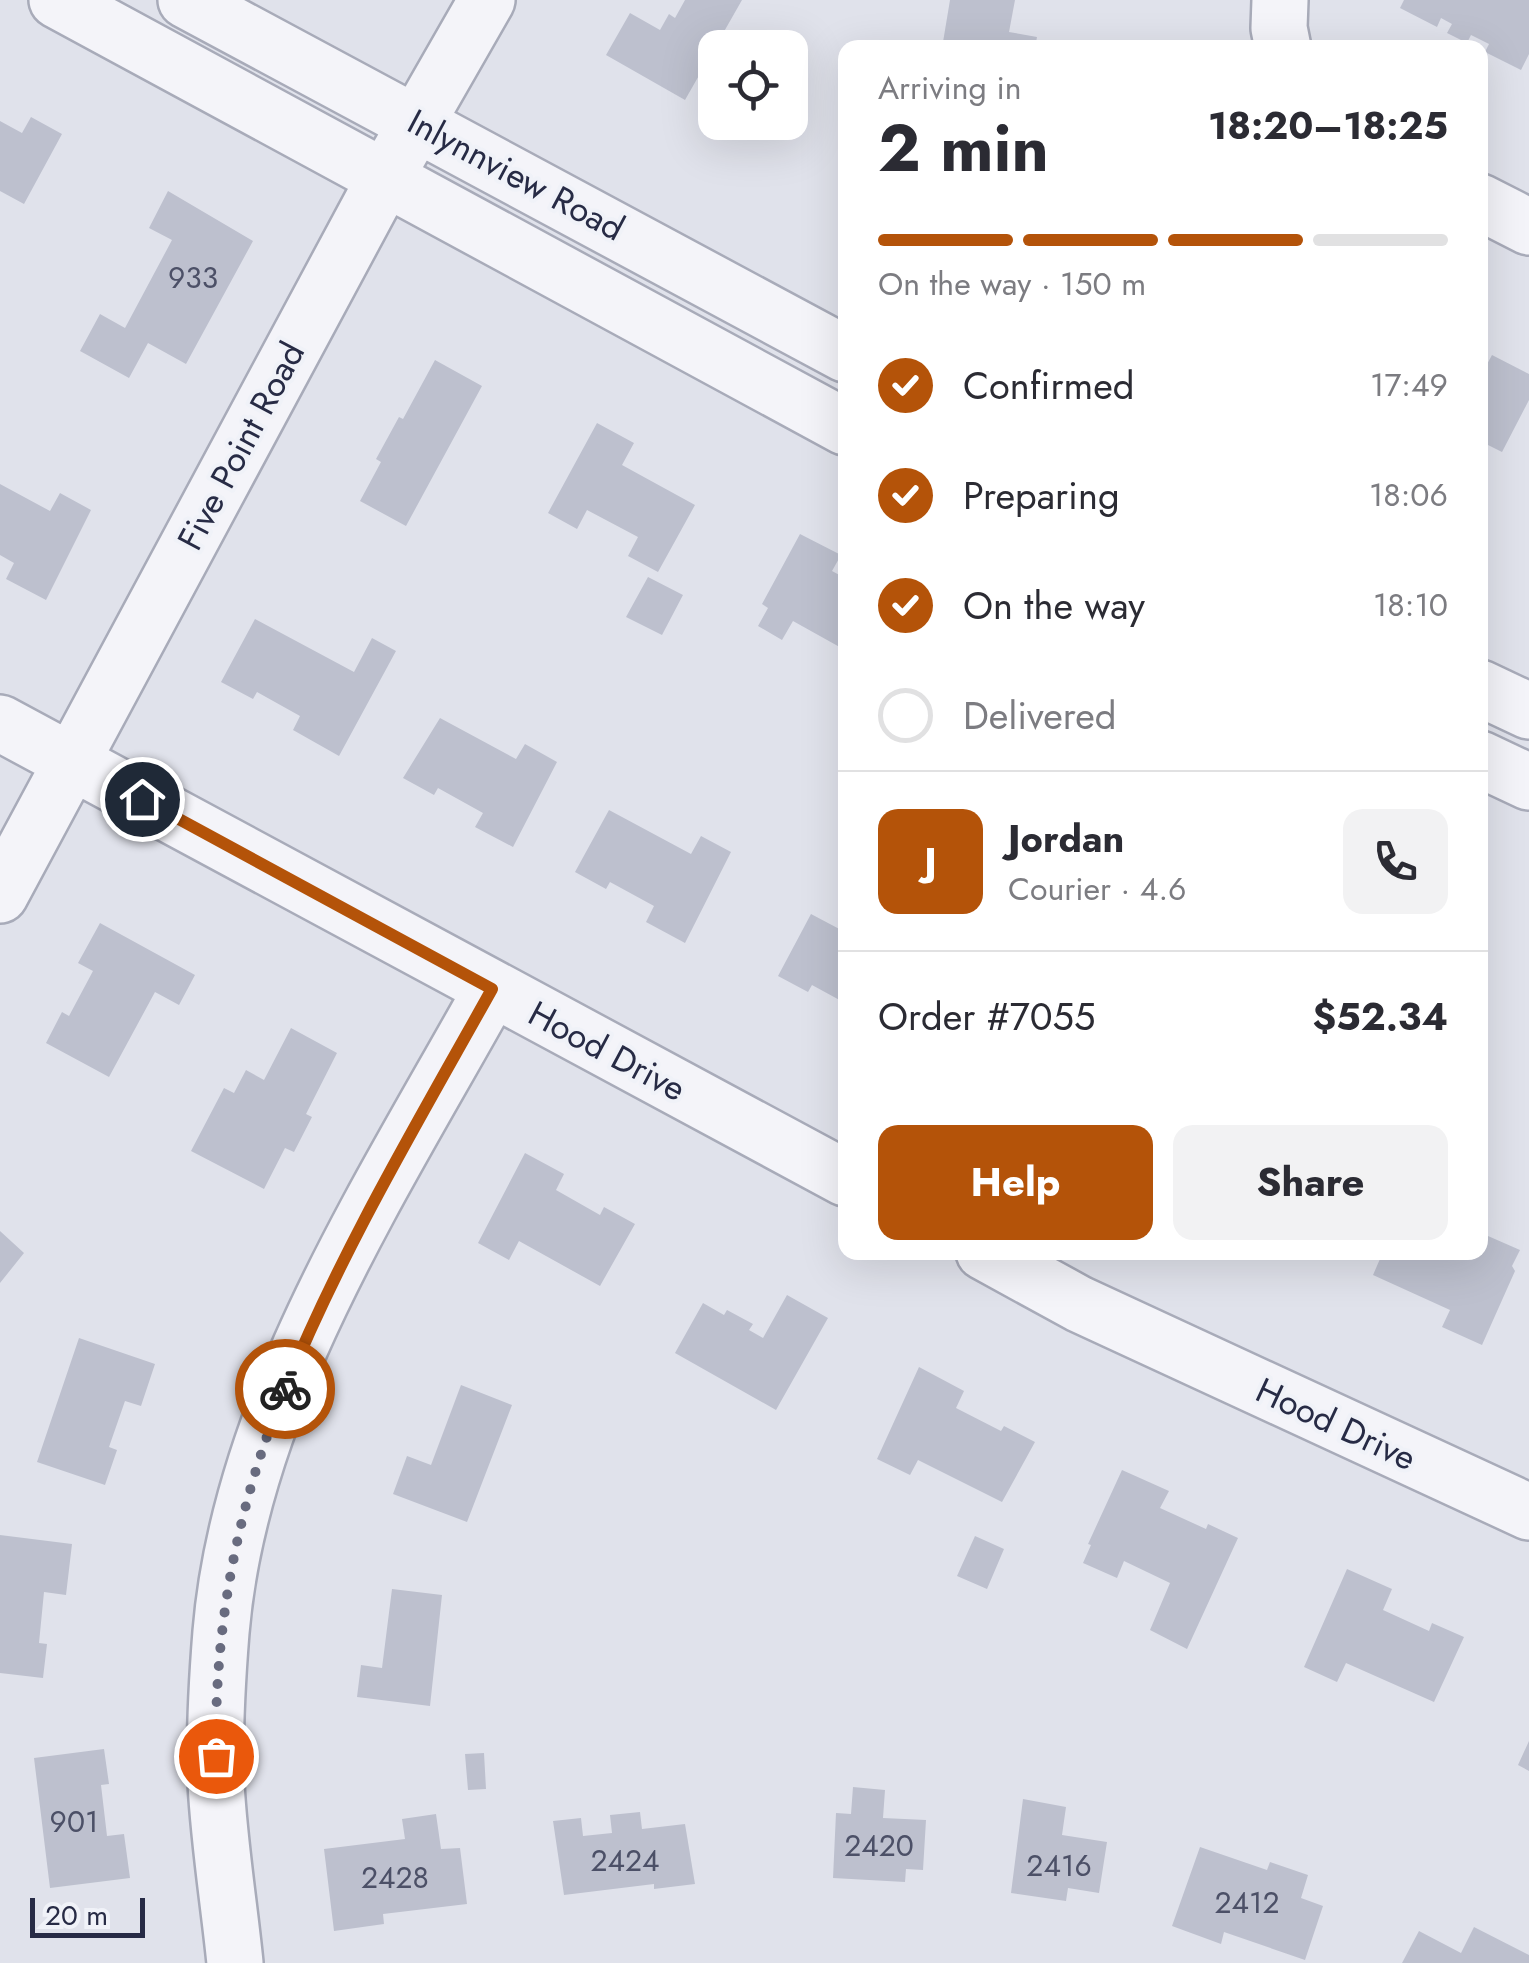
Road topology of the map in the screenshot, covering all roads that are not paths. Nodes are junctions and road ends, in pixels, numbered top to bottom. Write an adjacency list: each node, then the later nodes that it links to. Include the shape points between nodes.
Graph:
1 (57, 0): 7 (street)
2 (186, 0): 6 (street, Inlynnview Road)
3 (486, 0): 6 (street, Five Point Road)
4 (1280, 0): 5 (street)
5 (1281, 40)
6 (417, 121): 7 (street, Five Point Road); 10 (street, Inlynnview Road)
7 (385, 178): 11 (street); 15 (street, Five Point Road)
8 (1488, 206): 9 (street)
9 (1529, 227)
10 (838, 350)
11 (838, 423)
12 (1488, 692): 13 (street)
13 (1529, 711)
14 (0, 723): 15 (street, Hood Drive)
15 (71, 761): 18 (street, Five Point Road); 19 (street, Hood Drive)
16 (1488, 763): 17 (street)
17 (1529, 782)
18 (0, 895)
19 (492, 989): 20 (street, Hood Drive); 23 (street, via 310,1326 237,1532 221,1628 215,1726)
20 (838, 1174)
21 (999, 1260): 22 (street, Hood Drive, via 1096,1312)
22 (1529, 1512)
23 (235, 1963)

